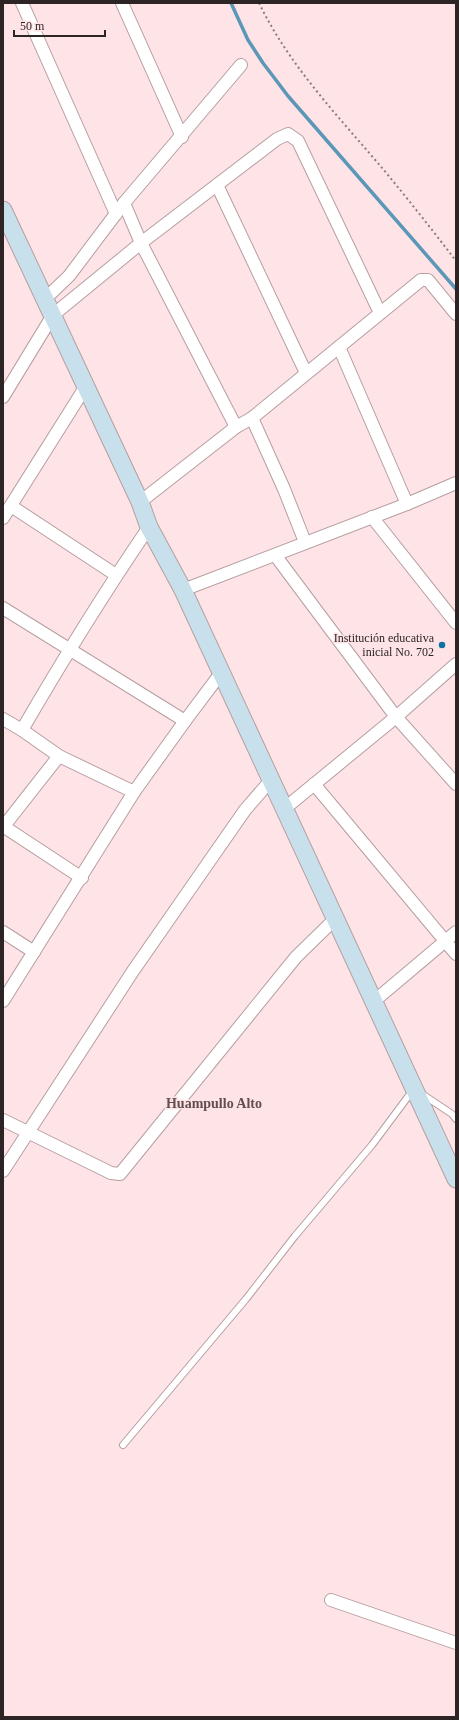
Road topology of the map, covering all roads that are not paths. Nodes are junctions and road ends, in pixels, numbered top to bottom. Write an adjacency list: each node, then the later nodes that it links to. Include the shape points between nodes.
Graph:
1 (22, 3): 8 (street)
2 (122, 3): 4 (street)
3 (241, 65): 4 (street)
4 (182, 137): 6 (street)
5 (217, 185): 9 (street); 11 (street, via 277,139 288,134 298,141); 15 (street)
6 (124, 203): 8 (street); 9 (street)
7 (3, 210): 10 (main road)
8 (116, 214): 10 (street, via 69,276)
9 (141, 243): 13 (street); 19 (street)
10 (46, 298): 13 (main road)
11 (380, 313): 12 (street, via 425,279); 14 (street)
12 (456, 314)
13 (53, 315): 16 (main road); 17 (street)
14 (339, 347): 15 (street); 22 (street)
15 (306, 373): 18 (street)
16 (86, 386): 21 (main road); 23 (street)
17 (3, 397)
18 (252, 418): 19 (street); 27 (street)
19 (236, 427): 21 (street)
20 (456, 483): 22 (street)
21 (140, 502): 26 (main road)
22 (407, 504): 24 (street)
23 (10, 506): 25 (street); 29 (street)
24 (372, 517): 27 (street); 32 (street)
25 (3, 518)
26 (149, 527): 29 (street); 30 (main road)
27 (305, 542): 28 (street)
28 (274, 555): 30 (street); 36 (street)
29 (116, 575): 33 (street)
30 (183, 590): 35 (main road)
31 (3, 608): 33 (street)
32 (456, 623)
33 (68, 650): 38 (street); 39 (street)
34 (456, 664): 36 (street)
35 (221, 673): 38 (street); 41 (main road)
36 (396, 717): 42 (street); 43 (street)
37 (3, 720): 39 (street)
38 (185, 721): 44 (street)
39 (22, 730): 40 (street)
40 (58, 756): 44 (street); 46 (street)
41 (271, 780): 45 (main road); 59 (street, via 222,842)
42 (314, 784): 45 (street); 51 (street)
43 (456, 784)
44 (134, 792): 47 (street)
45 (284, 809): 48 (main road)
46 (4, 826): 47 (street)
47 (82, 878): 52 (street)
48 (336, 918): 55 (main road); 59 (street, via 296,957 120,1174 111,1173)
49 (3, 932): 52 (street)
50 (456, 932): 51 (street)
51 (445, 941): 53 (street); 55 (street)
52 (34, 952): 54 (street)
53 (456, 954)
54 (3, 1001)
55 (373, 1002): 56 (main road)
56 (414, 1089): 57 (lane); 61 (main road); 62 (lane, via 372,1146)
57 (456, 1119)
58 (3, 1120): 59 (street)
59 (28, 1133): 60 (street)
60 (3, 1171)
61 (456, 1179)
62 (123, 1445)
63 (331, 1600): 64 (street)
64 (456, 1643)

